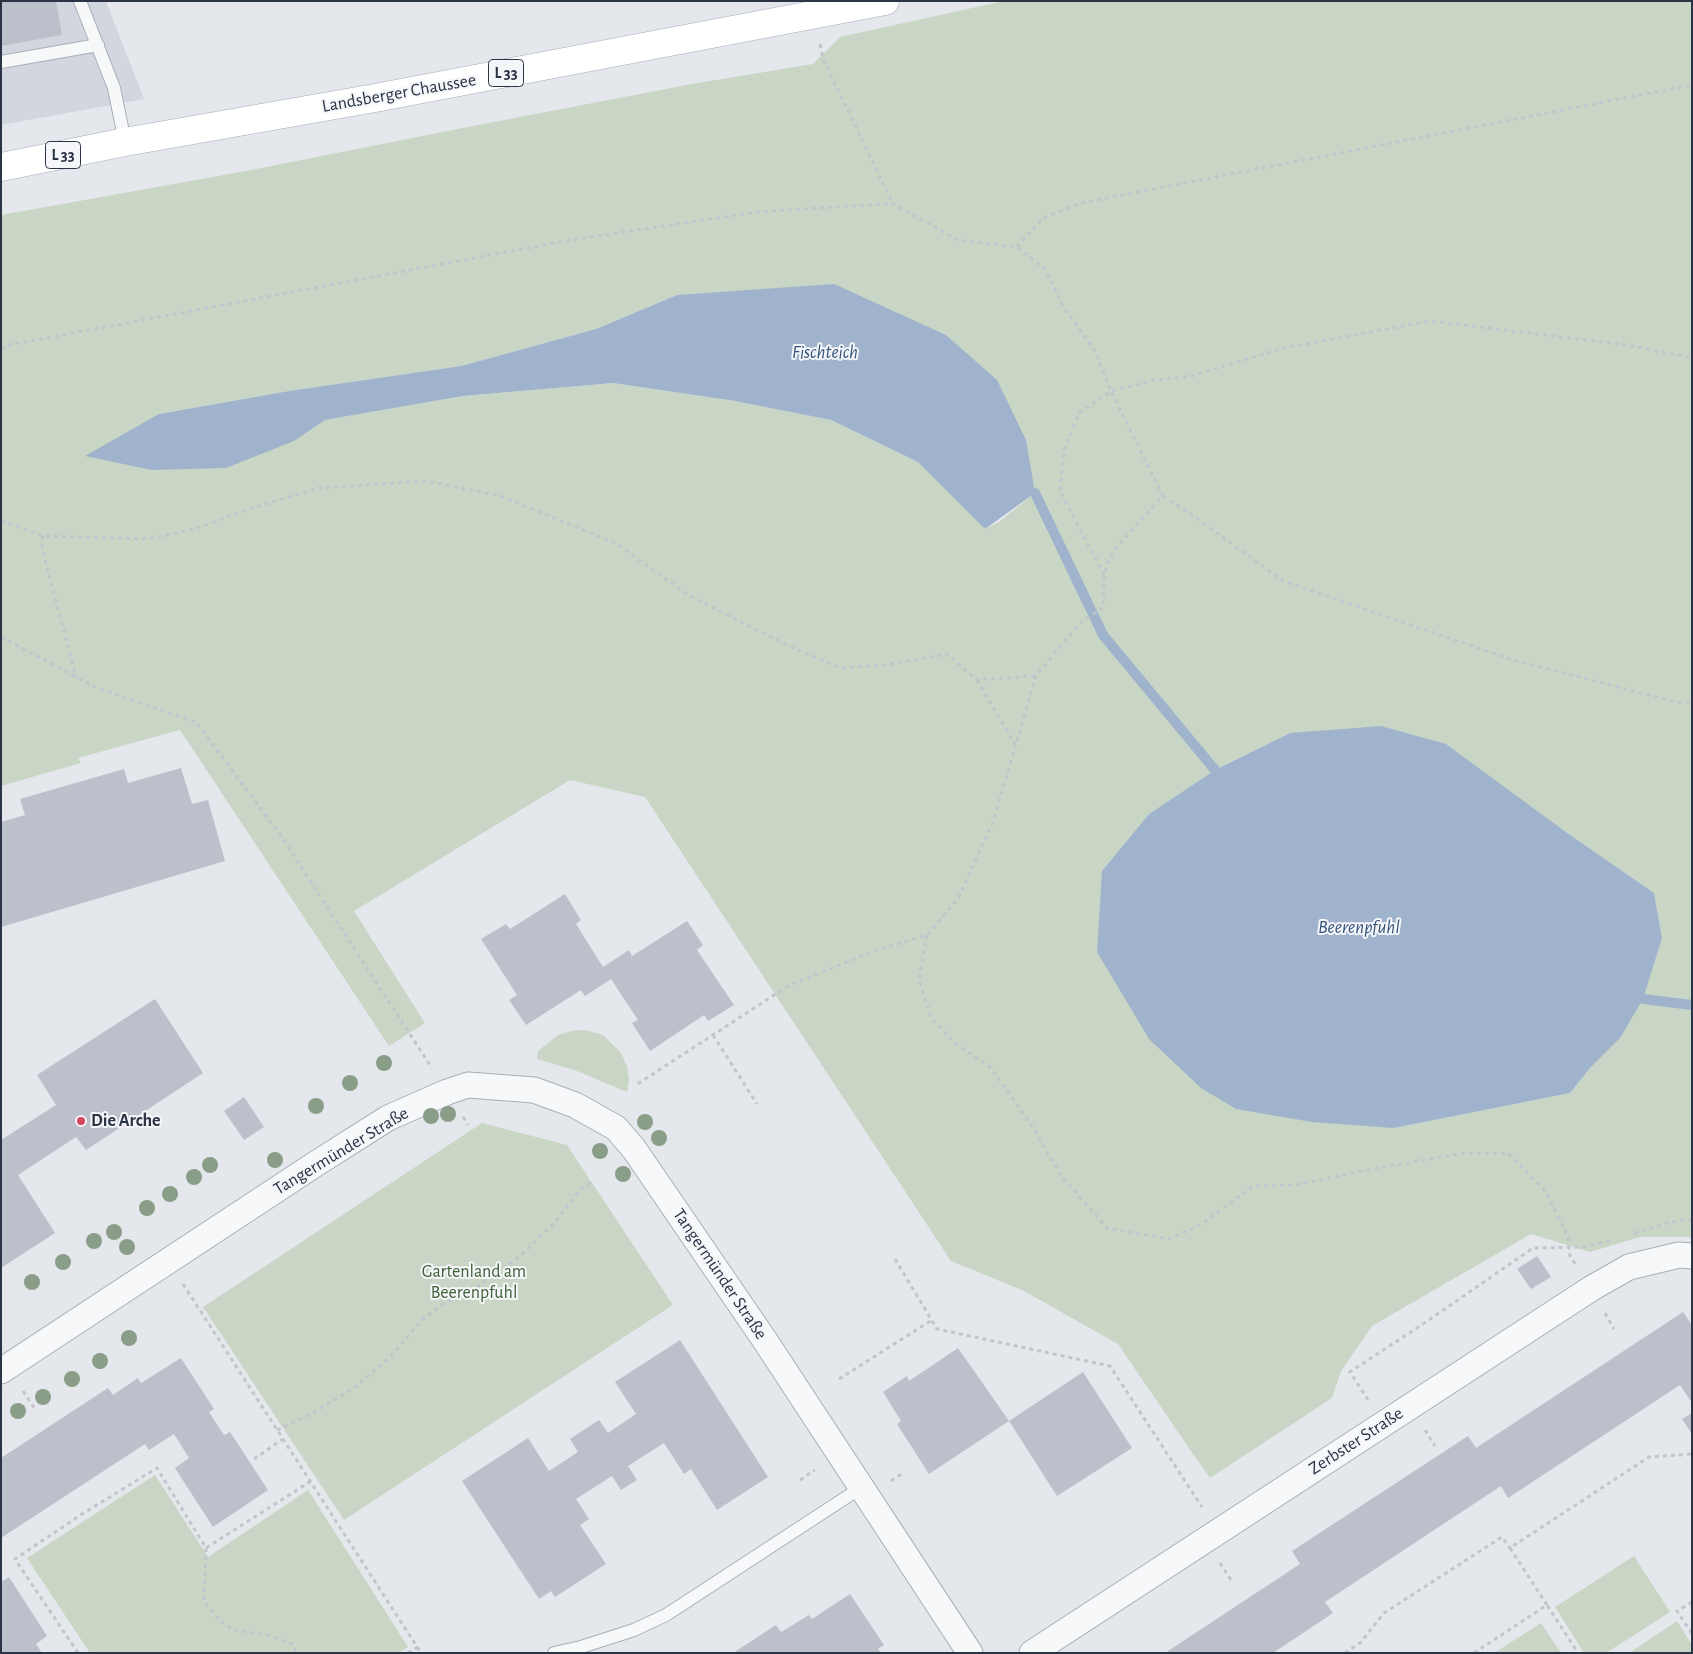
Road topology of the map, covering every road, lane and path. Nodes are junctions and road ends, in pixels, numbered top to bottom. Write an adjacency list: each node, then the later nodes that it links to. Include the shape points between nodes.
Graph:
1 (80, 1): 4 (lane)
2 (885, 1): 3 (main road, Landsberger Chaussee / L 33)
3 (812, 15): 7 (main road, Landsberger Chaussee / L 33); 9 (path, via 823,59)
4 (98, 45): 5 (lane); 7 (lane, via 114,88)
5 (1, 62)
6 (1692, 85): 10 (path, via 1081,203 1043,218)
7 (126, 142): 8 (main road, Landsberger Chaussee / L 33)
8 (1, 167)
9 (893, 204): 10 (path, via 958,240); 11 (path, via 758,212 576,239 9,345)
10 (1017, 247): 13 (path, via 1046,268 1063,306 1095,351)
11 (1, 350)
12 (1692, 358): 13 (path, via 1627,345 1430,321 1284,348 1188,377 1155,380)
13 (1111, 391): 14 (path); 17 (path, via 1079,414 1064,452 1060,491)
14 (1164, 496): 17 (path, via 1113,550); 22 (path, via 1283,581 1513,660 1677,702)
15 (1, 520): 16 (path)
16 (43, 536): 20 (path, via 42,548); 21 (path, via 148,539 195,529 319,488 425,482 501,496 617,544 688,595 795,649 841,668 884,665 947,654)
17 (1104, 576): 19 (path, via 1102,607 1078,625)
18 (1, 637): 20 (path)
19 (1036, 676): 21 (path); 23 (path)
20 (76, 677): 27 (path, via 97,688 196,722 281,836)
21 (977, 680): 23 (path)
22 (1692, 703)
23 (1016, 744): 24 (path, via 993,822 958,899)
24 (927, 935): 25 (path, via 874,951 788,986); 36 (path, via 919,980 931,1018 955,1043 990,1067 1032,1126 1062,1177 1107,1228 1169,1239 1202,1224 1254,1186 1296,1185 1466,1153 1508,1153 1546,1192 1568,1237 1569,1246 1533,1248 1350,1372)
25 (713, 1036): 26 (path); 28 (path)
26 (636, 1085)
27 (447, 1092): 32 (street, Tangermünder Straße, via 388,1118); 44 (street, Tangermünder Straße, via 468,1086 534,1090 575,1105 616,1128 653,1175)
28 (757, 1104)
29 (592, 1182): 37 (path, via 582,1188 556,1222 519,1257 422,1320 390,1357 354,1388)
30 (1692, 1256): 45 (street, Zerbster Straße, via 1679,1255 1629,1266)
31 (895, 1259): 33 (path)
32 (167, 1261): 34 (street, Tangermünder Straße); 37 (path)
33 (932, 1320): 35 (path); 45 (path, via 937,1329 1110,1366)
34 (1, 1371)
35 (839, 1379)
36 (1360, 1388)
37 (277, 1430): 38 (path)
38 (283, 1439): 40 (path); 43 (path)
39 (1692, 1454): 47 (path, via 1649,1457)
40 (254, 1458)
41 (816, 1470): 42 (path)
42 (800, 1480)
43 (311, 1481): 46 (path); 51 (path)
44 (862, 1487): 56 (lane, via 666,1615 634,1630); 57 (street, Tangermünder Straße)
45 (1218, 1531): 58 (street, Zerbster Straße)
46 (206, 1548): 52 (path, via 157,1468 15,1558); 53 (path, via 204,1602 221,1622 234,1630 268,1635 292,1644)
47 (1510, 1548): 49 (path); 59 (path, via 1502,1536 1384,1614 1361,1642)
48 (1692, 1602): 50 (path, via 1677,1611)
49 (1547, 1605): 60 (path); 61 (path)
50 (1692, 1634)
51 (418, 1647): 54 (path); 55 (path)
52 (78, 1653)
53 (297, 1653)
54 (408, 1653)
55 (421, 1653)
56 (554, 1653)
57 (970, 1653)
58 (1032, 1653)
59 (1344, 1653)
60 (1474, 1653)
61 (1578, 1653)

